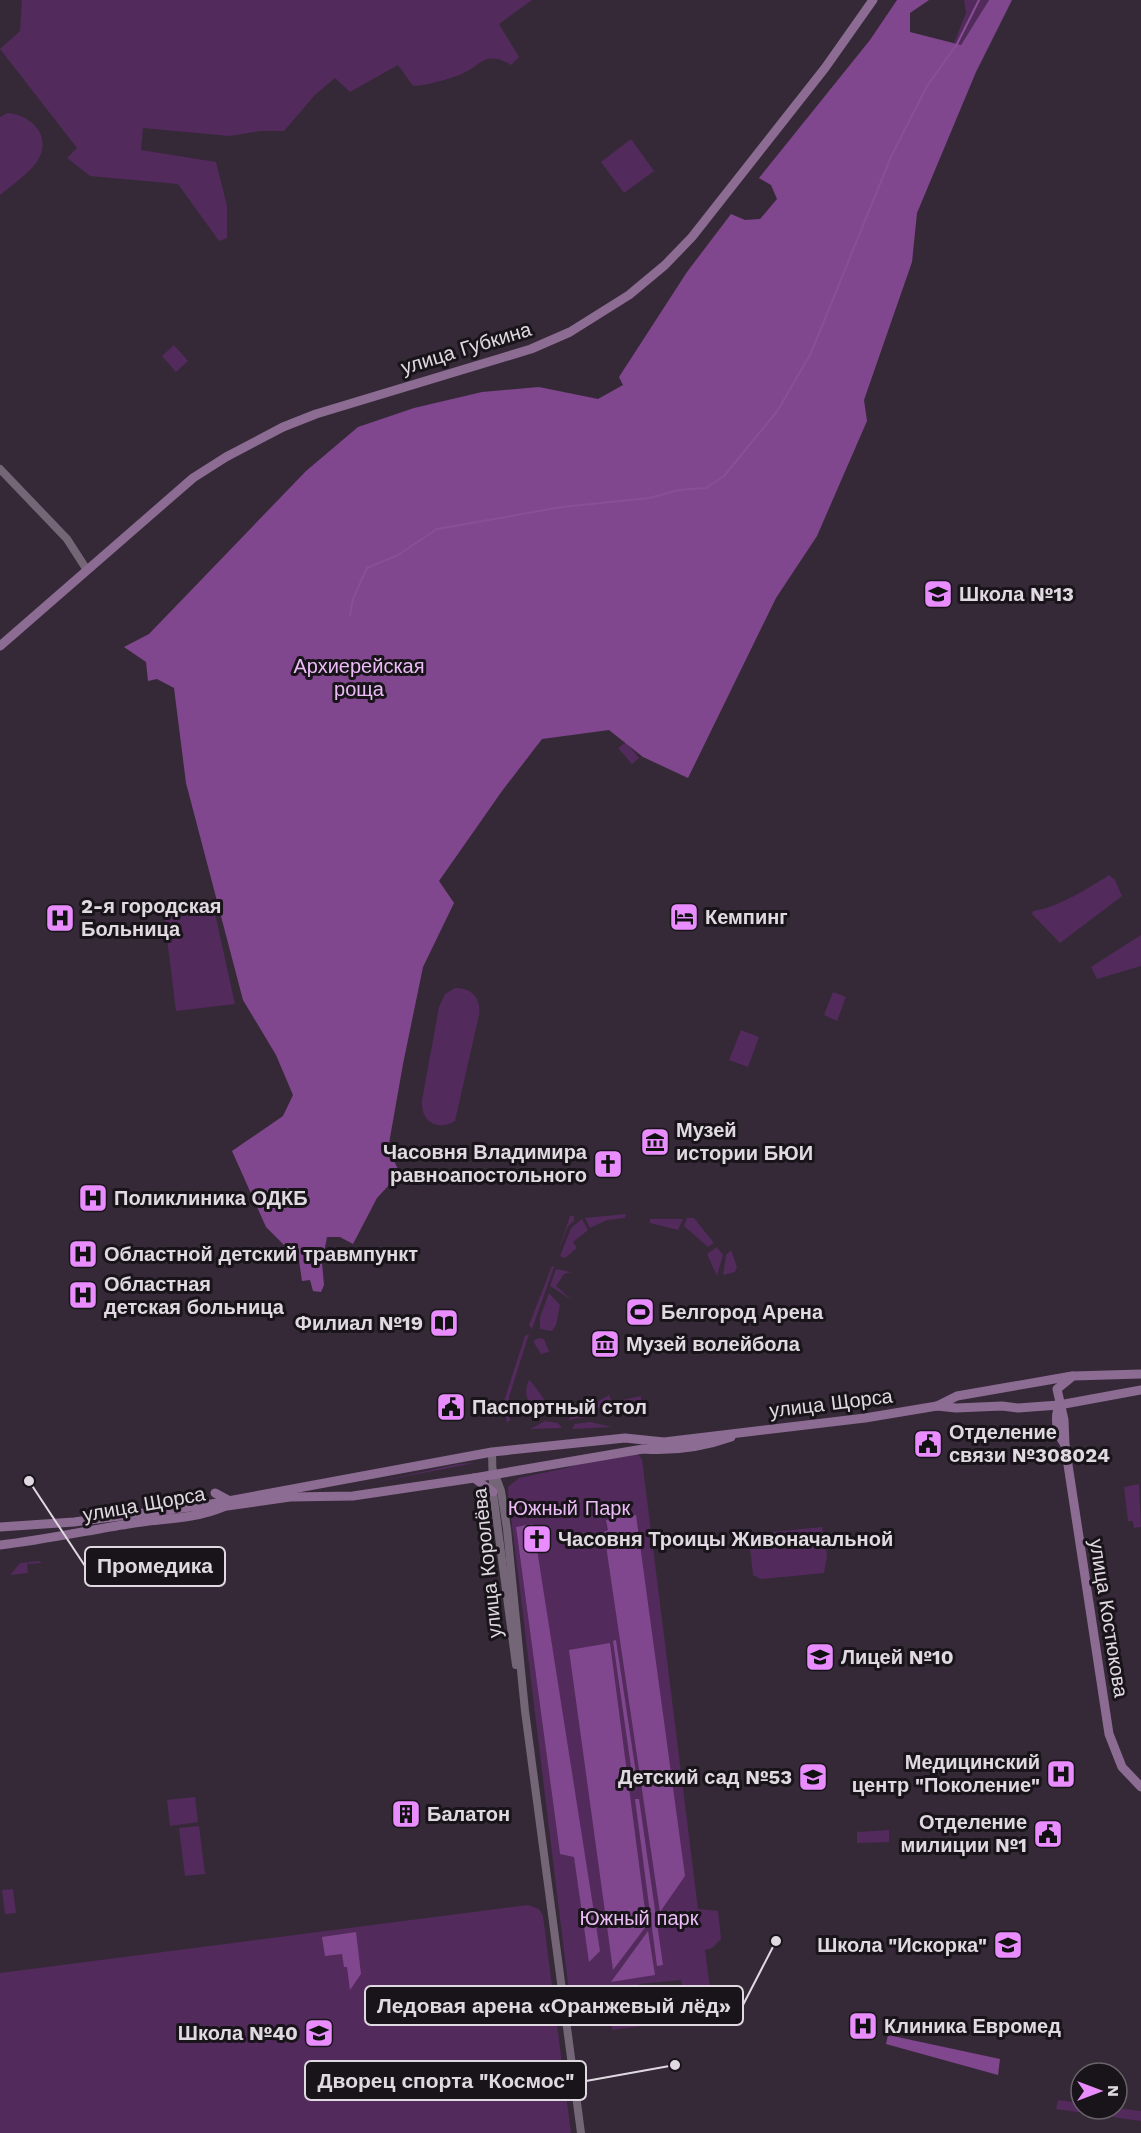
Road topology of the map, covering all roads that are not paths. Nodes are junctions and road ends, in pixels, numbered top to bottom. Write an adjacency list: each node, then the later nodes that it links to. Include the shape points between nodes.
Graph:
1 (873, 0): 3 (main road, улица Губкина, via 825,68 692,237 629,296 570,332 531,349 342,405 274,432 193,478)
2 (0, 469): 3 (street, via 68,539)
3 (87, 570): 4 (main road, улица Губкина)
4 (0, 646)
5 (1141, 1374): 6 (main road)
6 (1073, 1376): 8 (main road, улица Костюкова, via 1058,1389); 9 (main road, via 957,1396)
7 (1141, 1390): 8 (main road, улица Щорса)
8 (1059, 1405): 9 (main road, улица Щорса); 20 (main road, улица Костюкова, via 1109,1734 1122,1767)
9 (937, 1406): 10 (main road, улица Щорса)
10 (747, 1432): 11 (main road, улица Щорса, via 664,1442 625,1438); 12 (main road, улица Щорса, via 711,1444 643,1449)
11 (492, 1452): 12 (street); 16 (main road, улица Щорса)
12 (494, 1472): 13 (main road, улица Щорса); 14 (street, улица Королёва); 19 (street, улица Королёва, via 507,1529)
13 (474, 1478): 14 (main road); 16 (main road, улица Щорса, via 349,1496)
14 (493, 1492): 19 (street, улица Королёва)
15 (215, 1493): 16 (main road)
16 (224, 1503): 17 (main road, улица Щорса); 18 (main road, улица Щорса, via 202,1515)
17 (0, 1527)
18 (0, 1545)
19 (525, 1711): 21 (street, улица Королёва)
20 (1141, 1787)
21 (581, 2133)

